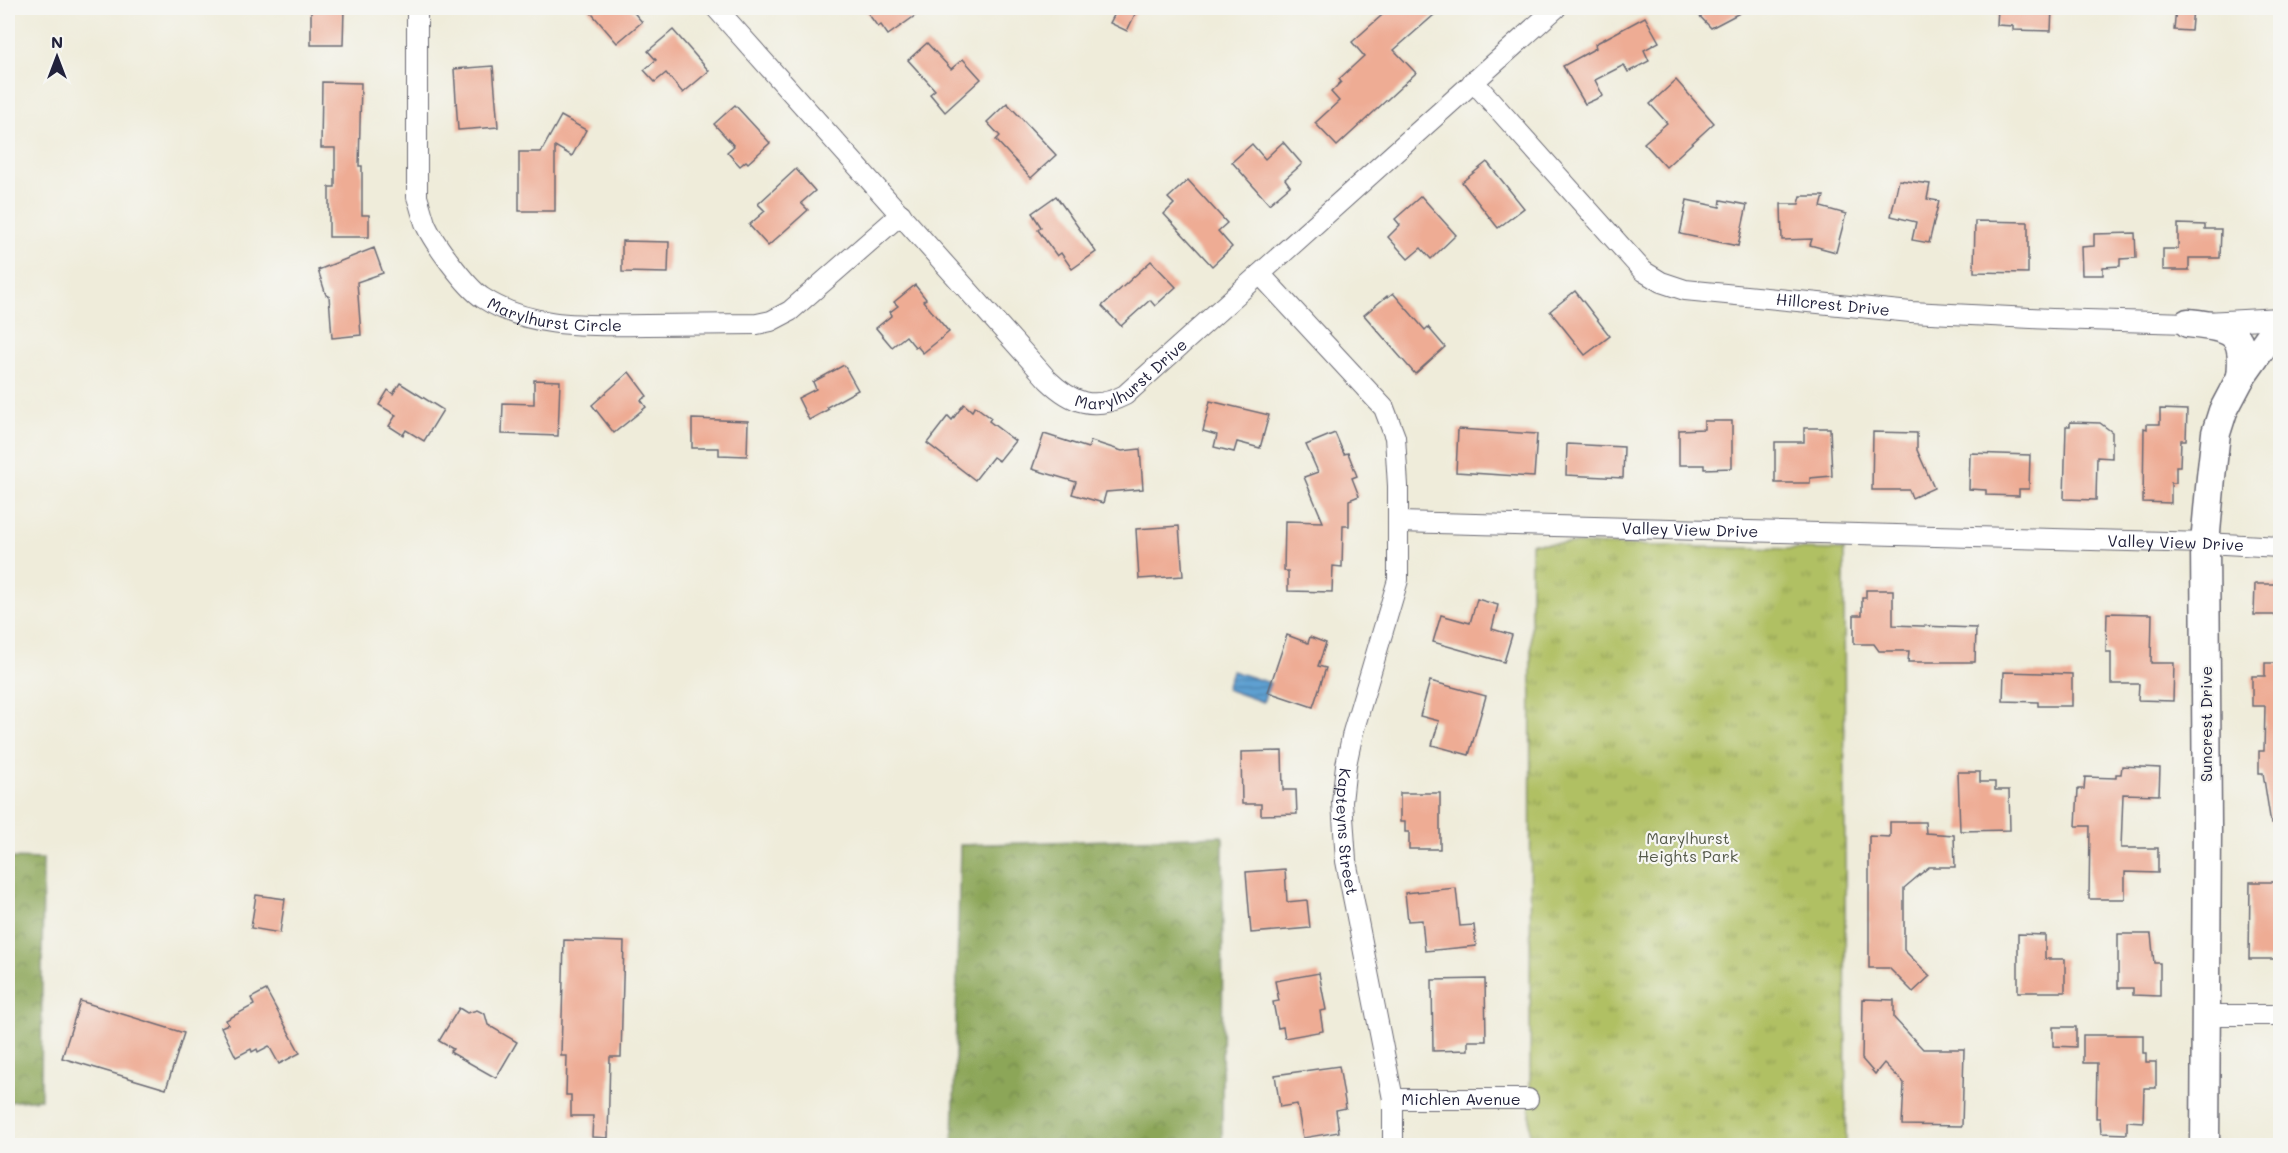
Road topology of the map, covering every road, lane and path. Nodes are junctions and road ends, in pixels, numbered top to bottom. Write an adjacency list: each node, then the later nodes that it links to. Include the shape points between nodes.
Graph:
1 (417, 8): 5 (street, Marylhurst Circle, via 417,197 437,244 467,283 482,298 505,309 530,319 581,326 771,321 790,311)
2 (716, 8): 5 (street, Marylhurst Drive)
3 (1556, 8): 4 (street, Marylhurst Drive)
4 (1473, 81): 6 (street, Marylhurst Drive); 8 (street, Hillcrest Drive, via 1643,271 1661,282 1685,290 1911,312)
5 (901, 214): 6 (street, Marylhurst Drive, via 1047,380 1073,399 1091,404 1110,403 1125,395)
6 (1260, 274): 10 (street, via 1384,408 1398,455)
7 (2280, 320): 8 (street, Hillcrest Drive); 9 (street, Suncrest Drive)
8 (2188, 323): 9 (street, via 2230,331 2242,348)
9 (2241, 377): 11 (street, Suncrest Drive, via 2216,433)
10 (1398, 522): 11 (street, Valley View Drive); 15 (street, Kapteyns Street, via 1398,580 1353,732 1342,802 1346,861)
11 (2205, 543): 12 (street, Valley View Drive); 13 (street, Suncrest Drive)
12 (2280, 547)
13 (2205, 1015): 14 (street); 18 (street, Suncrest Drive)
14 (2280, 1016)
15 (1393, 1099): 16 (street, Michlen Avenue); 17 (street, Kapteyns Street)
16 (1528, 1099)
17 (1393, 1146)
18 (2205, 1146)

